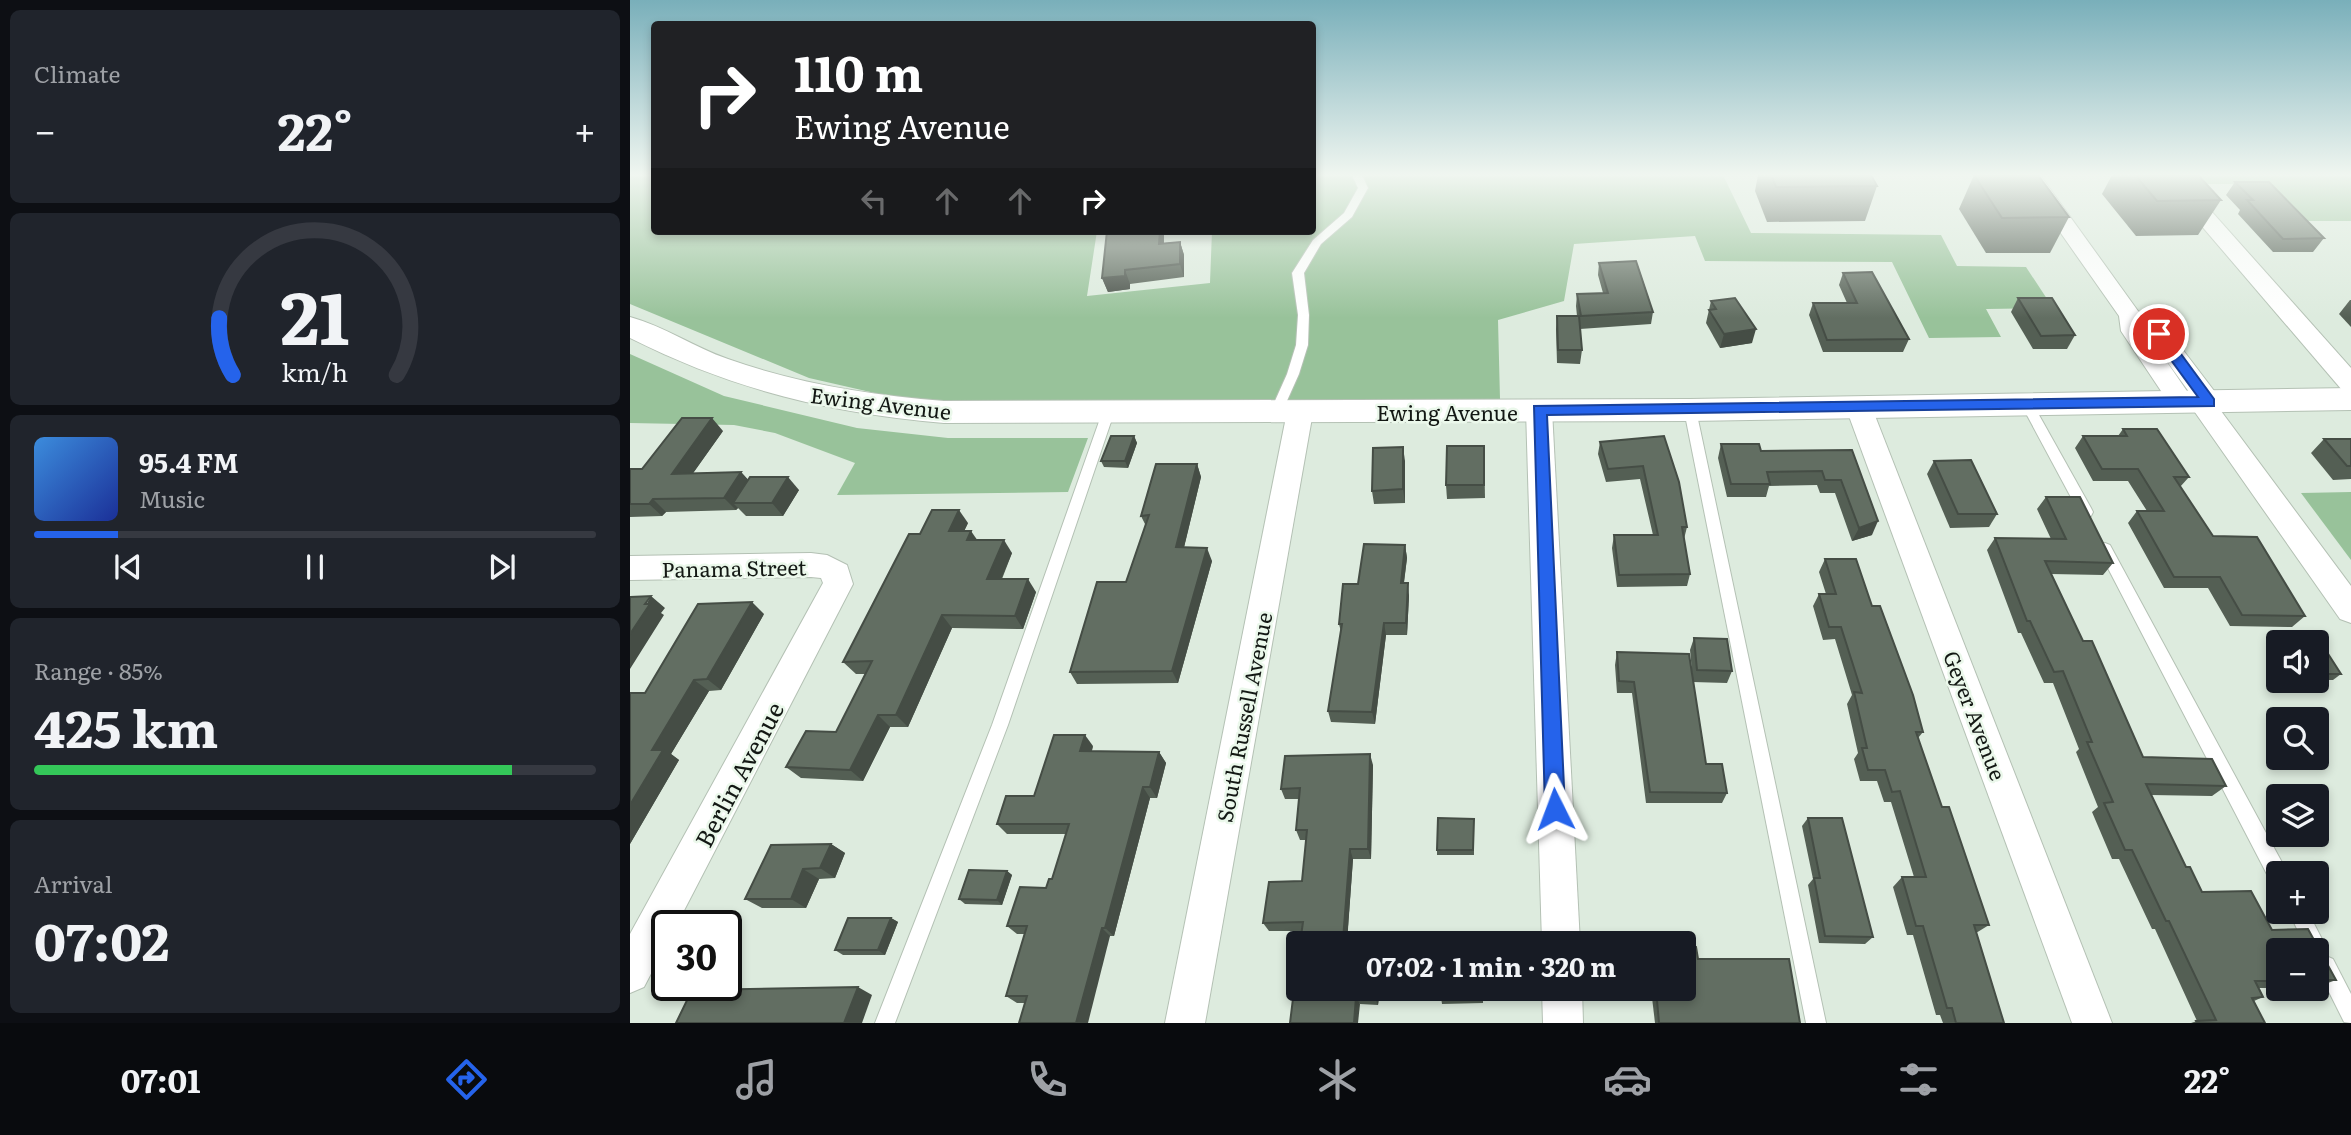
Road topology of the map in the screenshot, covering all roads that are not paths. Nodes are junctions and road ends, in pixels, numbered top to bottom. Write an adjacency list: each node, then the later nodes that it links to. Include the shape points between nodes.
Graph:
1 (1339, 223): 12 (lane, via 1317,242 1298,274 1306,338)
2 (2064, 223): 7 (street, via 2130,316 2133,331)
3 (2210, 223): 5 (street)
4 (635, 329): 13 (street, Ewing Avenue, via 755,380 841,400 944,412)
5 (2351, 384)
6 (2351, 399): 7 (street, Ewing Avenue)
7 (2197, 402): 8 (street, Ewing Avenue); 16 (street)
8 (2028, 406): 9 (street, Ewing Avenue); 17 (lane)
9 (1859, 408): 11 (street, Ewing Avenue); 27 (street, Geyer Avenue)
10 (1539, 410): 11 (street, Ewing Avenue); 12 (street, Ewing Avenue); 19 (street)
11 (1690, 410): 26 (lane)
12 (1288, 412): 13 (street, Ewing Avenue); 24 (street, South Russell Avenue)
13 (1108, 413): 23 (lane, via 1000,725)
14 (633, 572): 15 (street, Panama Street, via 811,565)
15 (836, 573): 20 (street, Berlin Avenue, via 833,598)
16 (2351, 610)
17 (2271, 861)
18 (2304, 924): 22 (lane)
19 (1561, 931)
20 (630, 973)
21 (1562, 1001): 25 (street)
22 (2351, 1015)
23 (885, 1023)
24 (1185, 1023)
25 (1563, 1023)
26 (1816, 1023)
27 (2092, 1023)

